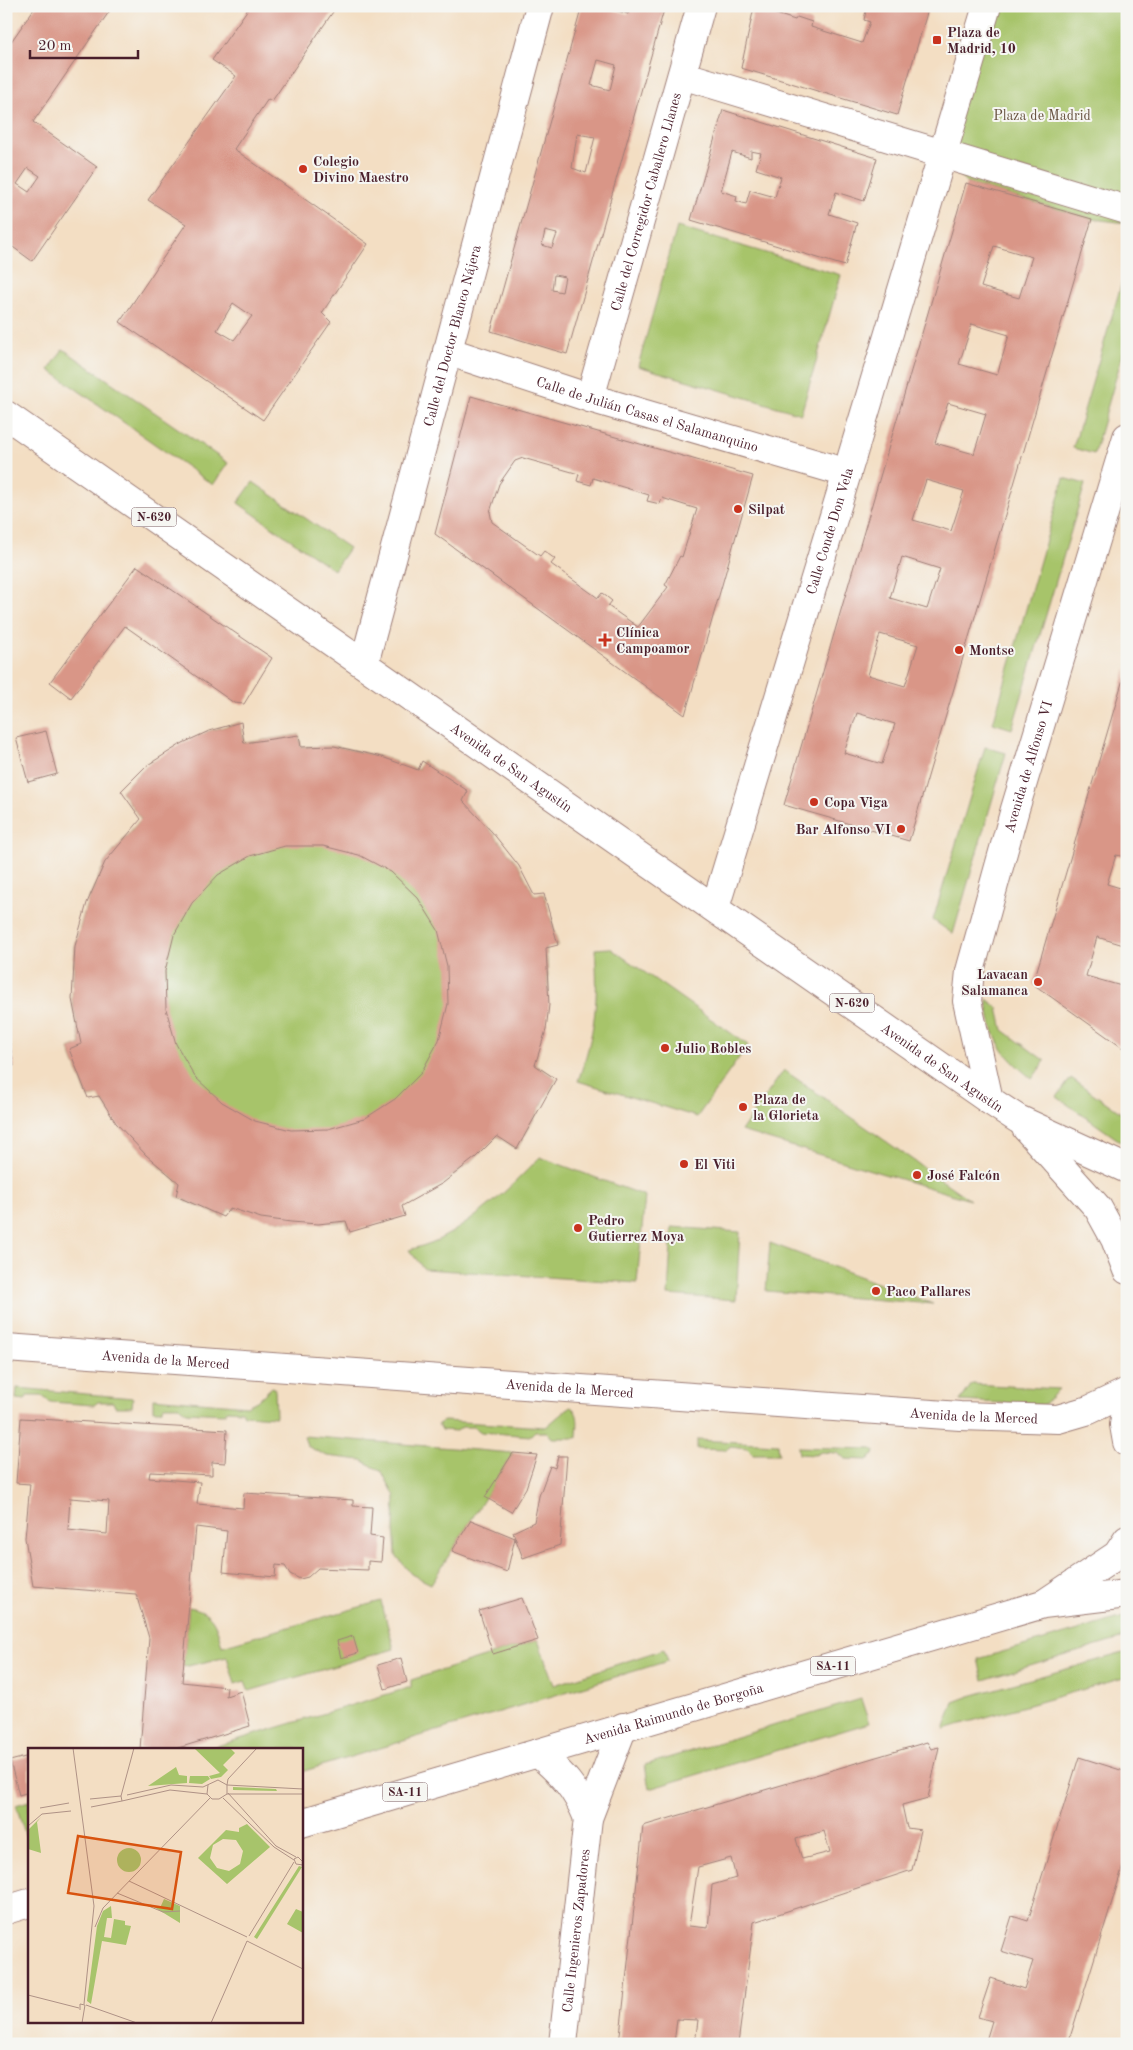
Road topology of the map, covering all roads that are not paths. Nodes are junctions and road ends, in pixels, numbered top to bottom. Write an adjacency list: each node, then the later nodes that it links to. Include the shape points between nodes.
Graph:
1 (540, 6): 7 (main road, Calle del Doctor Blanco Nájera)
2 (700, 6): 4 (main road, Calle del Corregidor Caballero Llanes)
3 (986, 6): 5 (main road)
4 (682, 75): 5 (main road); 8 (main road, Calle del Corregidor Caballero Llanes)
5 (942, 154): 6 (main road); 11 (main road, Calle Conde Don Vela)
6 (1127, 210)
7 (447, 351): 8 (main road, Calle de Julián Casas el Salamanquino); 12 (main road, Calle del Doctor Blanco Nájera)
8 (590, 398): 11 (main road, Calle de Julián Casas el Salamanquino)
9 (6, 415): 12 (main road, Avenida de San Agustín / N-620)
10 (1127, 438): 14 (main road, Avenida de Alfonso VI, via 1014,809 970,971 967,1001)
11 (847, 473): 13 (main road, Calle Conde Don Vela)
12 (364, 664): 13 (main road, Avenida de San Agustín / N-620)
13 (715, 908): 14 (main road, Avenida de San Agustín / N-620)
14 (989, 1100): 15 (main road, Avenida de San Agustín / N-620)
15 (1018, 1119): 16 (main road, Avenida de San Agustín / N-620); 17 (main road, Avenida de San Agustín / N-620, via 1098,1208 1116,1239)
16 (1127, 1169)
17 (1127, 1270)
18 (6, 1348): 19 (main road, Avenida de la Merced, via 960,1416 1058,1419 1089,1410)
19 (1127, 1392)
20 (1127, 1401): 21 (main road, via 1124,1425)
21 (1127, 1442)
22 (1127, 1540): 24 (main road, Avenida Raimundo de Borgoña / SA-11, via 1117,1555)
23 (1127, 1594): 24 (main road, Avenida Raimundo de Borgoña / SA-11)
24 (1043, 1604): 25 (main road, Avenida Raimundo de Borgoña / SA-11)
25 (623, 1727): 26 (main road, Avenida Raimundo de Borgoña / SA-11); 27 (main road, Calle Ingenieros Zapadores)
26 (538, 1753): 27 (main road, Calle Ingenieros Zapadores, via 560,1772 578,1795); 28 (main road, Avenida Raimundo de Borgoña / SA-11)
27 (588, 1818): 31 (main road, Calle Ingenieros Zapadores)
28 (302, 1823)
29 (28, 1903): 30 (main road)
30 (6, 1910)
31 (563, 2044)

